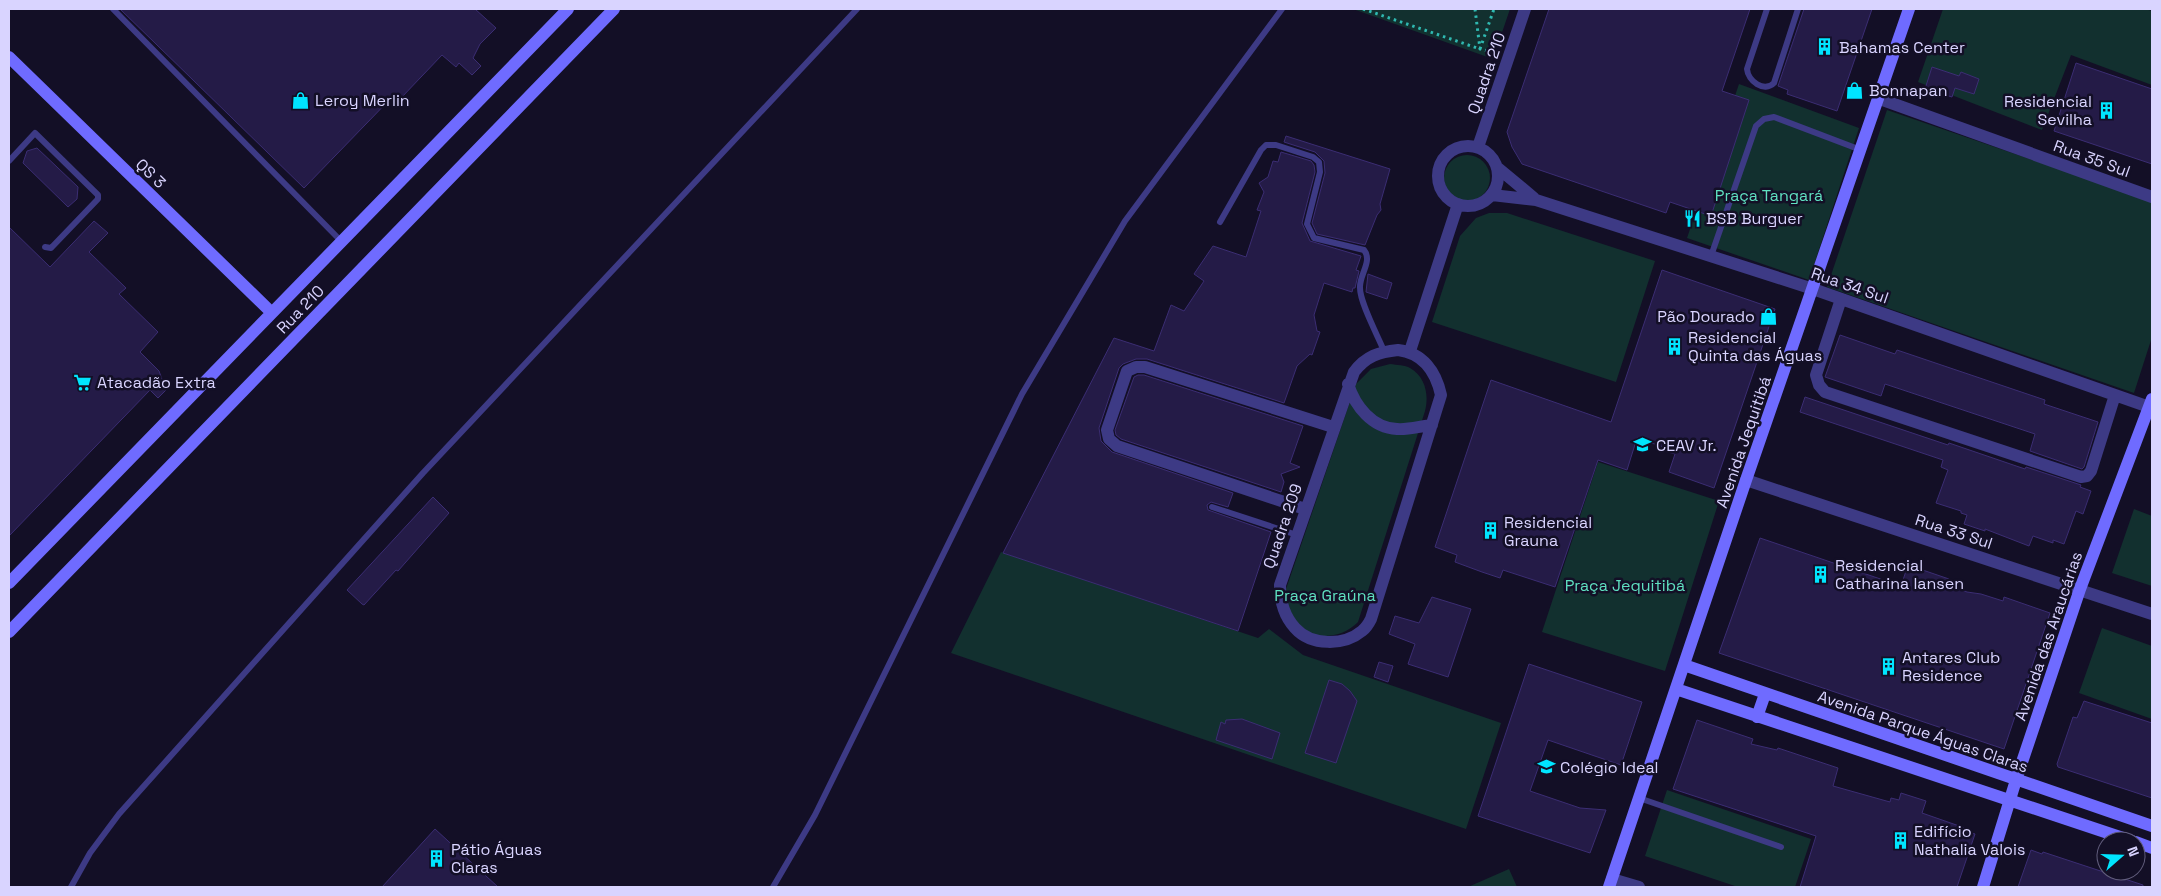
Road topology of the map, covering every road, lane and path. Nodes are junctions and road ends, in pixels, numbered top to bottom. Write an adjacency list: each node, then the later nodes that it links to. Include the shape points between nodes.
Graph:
1 (113, 9): 26 (lane)
2 (568, 9): 26 (street, Rua 210)
3 (614, 9): 46 (street, Rua 210)
4 (857, 9): 58 (lane, via 370,532 119,814 90,853)
5 (1282, 9): 59 (lane, via 1125,221 1022,394 815,816)
6 (1363, 9): 13 (path)
7 (1475, 9): 13 (path)
8 (1494, 9): 13 (path)
9 (1525, 9): 14 (street, Quadra 210)
10 (1767, 9): 11 (lane, via 1747,69 1752,81 1765,88 1774,83)
11 (1798, 9)
12 (1909, 9): 16 (street, Avenida Jequitibá)
13 (1480, 49): 14 (path)
14 (1509, 56): 17 (street, Quadra 210)
15 (9, 57): 31 (street, QS 3)
16 (1880, 99): 18 (street, Avenida Jequitibá); 22 (street, Rua 35 Sul)
17 (1478, 147): 20 (street, via 1487,152); 24 (street, via 1458,147 1449,152 1440,165 1438,180 1442,190)
18 (1861, 150): 28 (lane, via 1774,117 1764,119 1756,126); 29 (street, Avenida Jequitibá)
19 (9, 161): 27 (lane, via 35,133 98,195 98,199 50,248)
20 (1498, 168): 21 (street, via 1499,178); 23 (street, Rua 34 Sul)
21 (1492, 195): 23 (street, Rua 34 Sul); 24 (street, via 1476,205)
22 (2152, 197)
23 (1536, 200): 28 (street, Rua 34 Sul)
24 (1458, 204): 33 (street)
25 (1220, 222): 32 (lane, via 1266,145 1313,157 1319,162 1320,172 1307,224 1314,238 1364,250 1367,254 1360,282 1361,295)
26 (342, 242): 31 (street, Rua 210)
27 (45, 247)
28 (1712, 256): 29 (street, Rua 34 Sul)
29 (1813, 289): 30 (street, Rua 34 Sul); 39 (street, Avenida Jequitibá)
30 (1841, 299): 35 (street, Rua 34 Sul); 35 (street, via 1816,375 1825,392 2081,477 2091,471)
31 (271, 312): 43 (street, Rua 210)
32 (1384, 351): 33 (street, Quadra 209); 34 (street, Quadra 209, via 1360,363)
33 (1410, 351): 37 (street, Quadra 209, via 1430,368 1438,381 1441,395)
34 (1348, 384): 37 (street, via 1363,413 1378,423 1396,429); 38 (street, Quadra 209)
35 (2115, 395): 36 (street, Rua 34 Sul)
36 (2151, 405): 44 (street, Avenida das Araucárias)
37 (1432, 424): 42 (street, Quadra 209, via 1371,619 1364,630 1333,642 1313,639 1295,629 1280,597 1280,585)
38 (1334, 427): 41 (street, Quadra 209); 41 (street, via 1145,367 1136,367 1127,371 1106,430 1109,439 1117,446)
39 (1746, 480): 44 (street, Rua 33 Sul); 47 (street, Avenida Jequitibá)
40 (1212, 507): 42 (lane)
41 (1305, 509): 42 (street, Quadra 209)
42 (1297, 535)
43 (9, 584)
44 (2080, 589): 45 (street, Rua 33 Sul); 51 (street, Avenida das Araucárias)
45 (2152, 614)
46 (9, 632)
47 (1684, 665): 48 (street, Avenida Jequitibá); 49 (street, Avenida Parque Águas Claras)
48 (1676, 689): 50 (street); 52 (street, Avenida Jequitibá)
49 (1765, 694): 50 (street); 51 (street, Avenida Parque Águas Claras)
50 (1757, 717): 53 (street)
51 (2016, 780): 53 (street, Avenida das Araucárias); 54 (street, Avenida Parque Águas Claras)
52 (1639, 798): 56 (lane); 57 (street, Avenida Jequitibá)
53 (2010, 800): 55 (street); 61 (street, Avenida das Araucárias)
54 (2152, 826)
55 (2102, 831)
56 (1781, 847)
57 (1610, 883): 60 (street)
58 (71, 887)
59 (773, 887)
60 (1638, 887)
61 (1983, 887)

